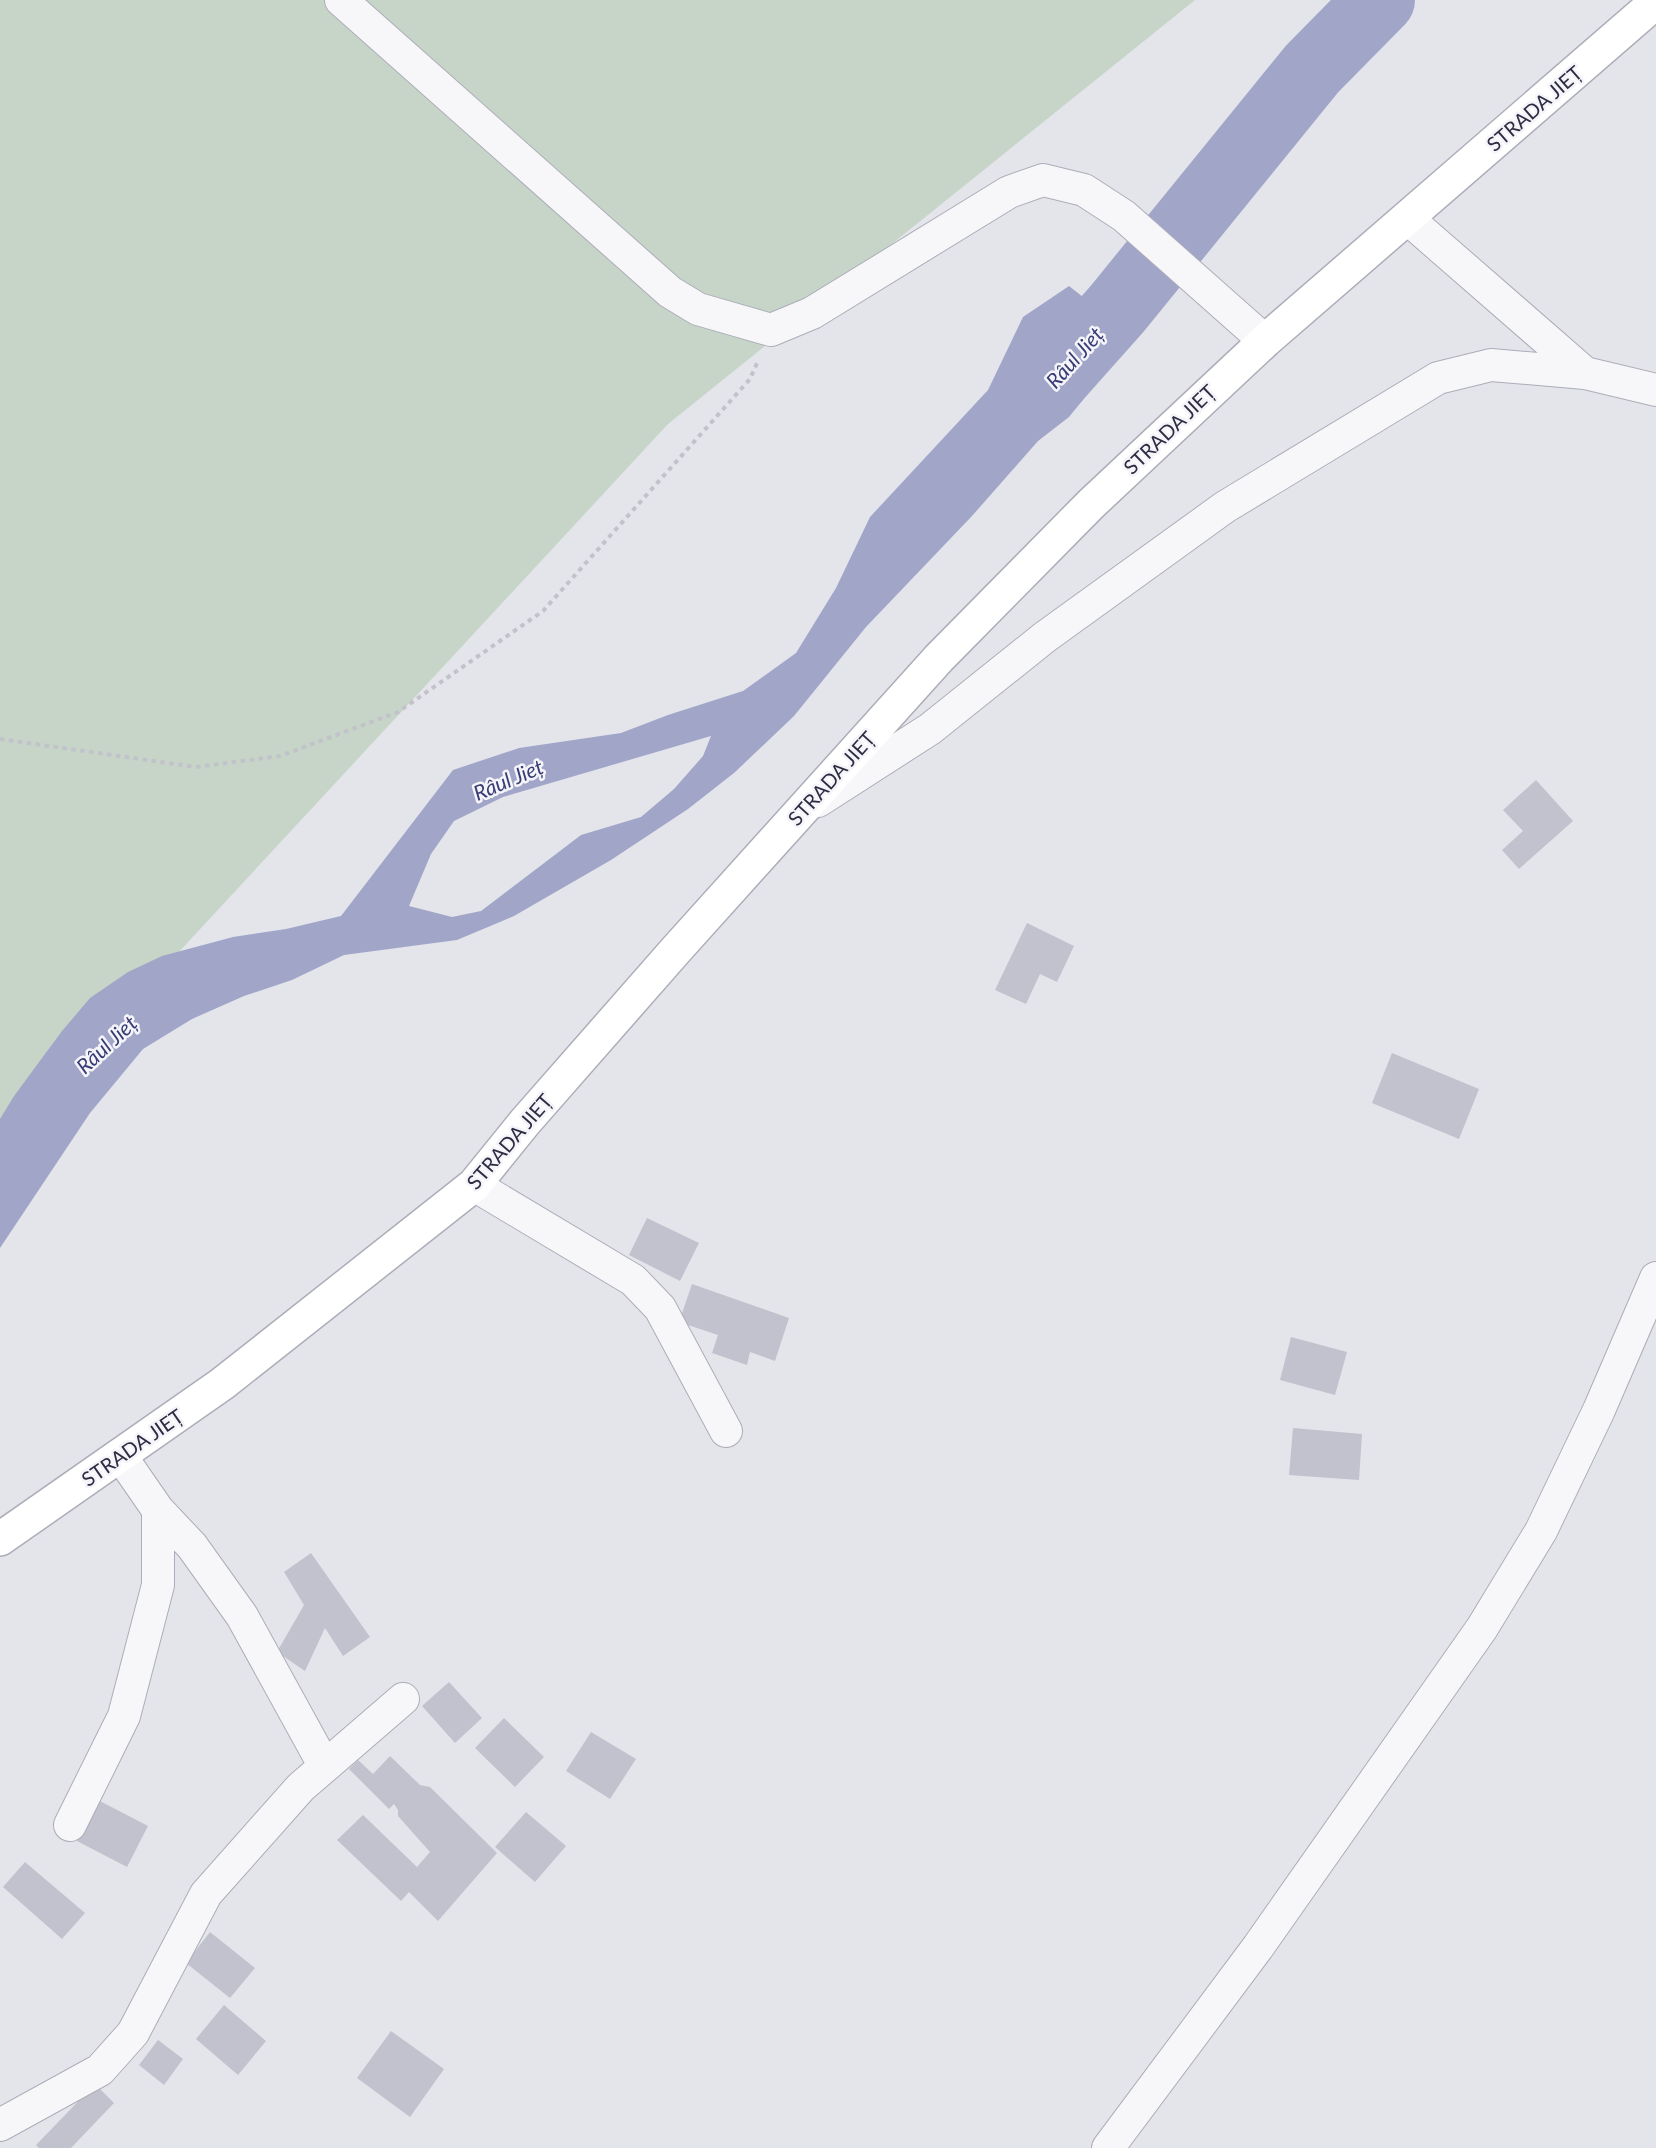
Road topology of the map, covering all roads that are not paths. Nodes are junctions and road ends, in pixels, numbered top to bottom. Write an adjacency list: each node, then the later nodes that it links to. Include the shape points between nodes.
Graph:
1 (340, 0): 4 (street, via 670,292 698,309 771,330 812,314 1009,192 1043,180 1084,190 1124,216)
2 (1656, 2): 3 (main road, STRADA JIEȚ)
3 (1407, 218): 4 (main road, STRADA JIEȚ); 5 (street)
4 (1265, 341): 7 (main road, STRADA JIEȚ, via 1092,504 939,658)
5 (1585, 373): 6 (street); 7 (street, via 1491,365 1438,378 1226,507 1045,636 930,729)
6 (1656, 390)
7 (803, 810): 8 (main road, STRADA JIEȚ, via 525,1122)
8 (474, 1185): 10 (street, via 633,1280 660,1308); 11 (main road, STRADA JIEȚ, via 222,1383)
9 (1656, 1278): 18 (street, via 1541,1531 1482,1628 1258,1947)
10 (726, 1431)
11 (120, 1455): 12 (street); 13 (main road, STRADA JIEȚ)
12 (158, 1510): 15 (street, via 192,1546 242,1616); 16 (street, via 158,1585 124,1716)
13 (0, 1539)
14 (403, 1699): 15 (street)
15 (324, 1765): 17 (street, via 206,1894 133,2033 100,2070)
16 (70, 1825)
17 (0, 2125)
18 (1108, 2148)

